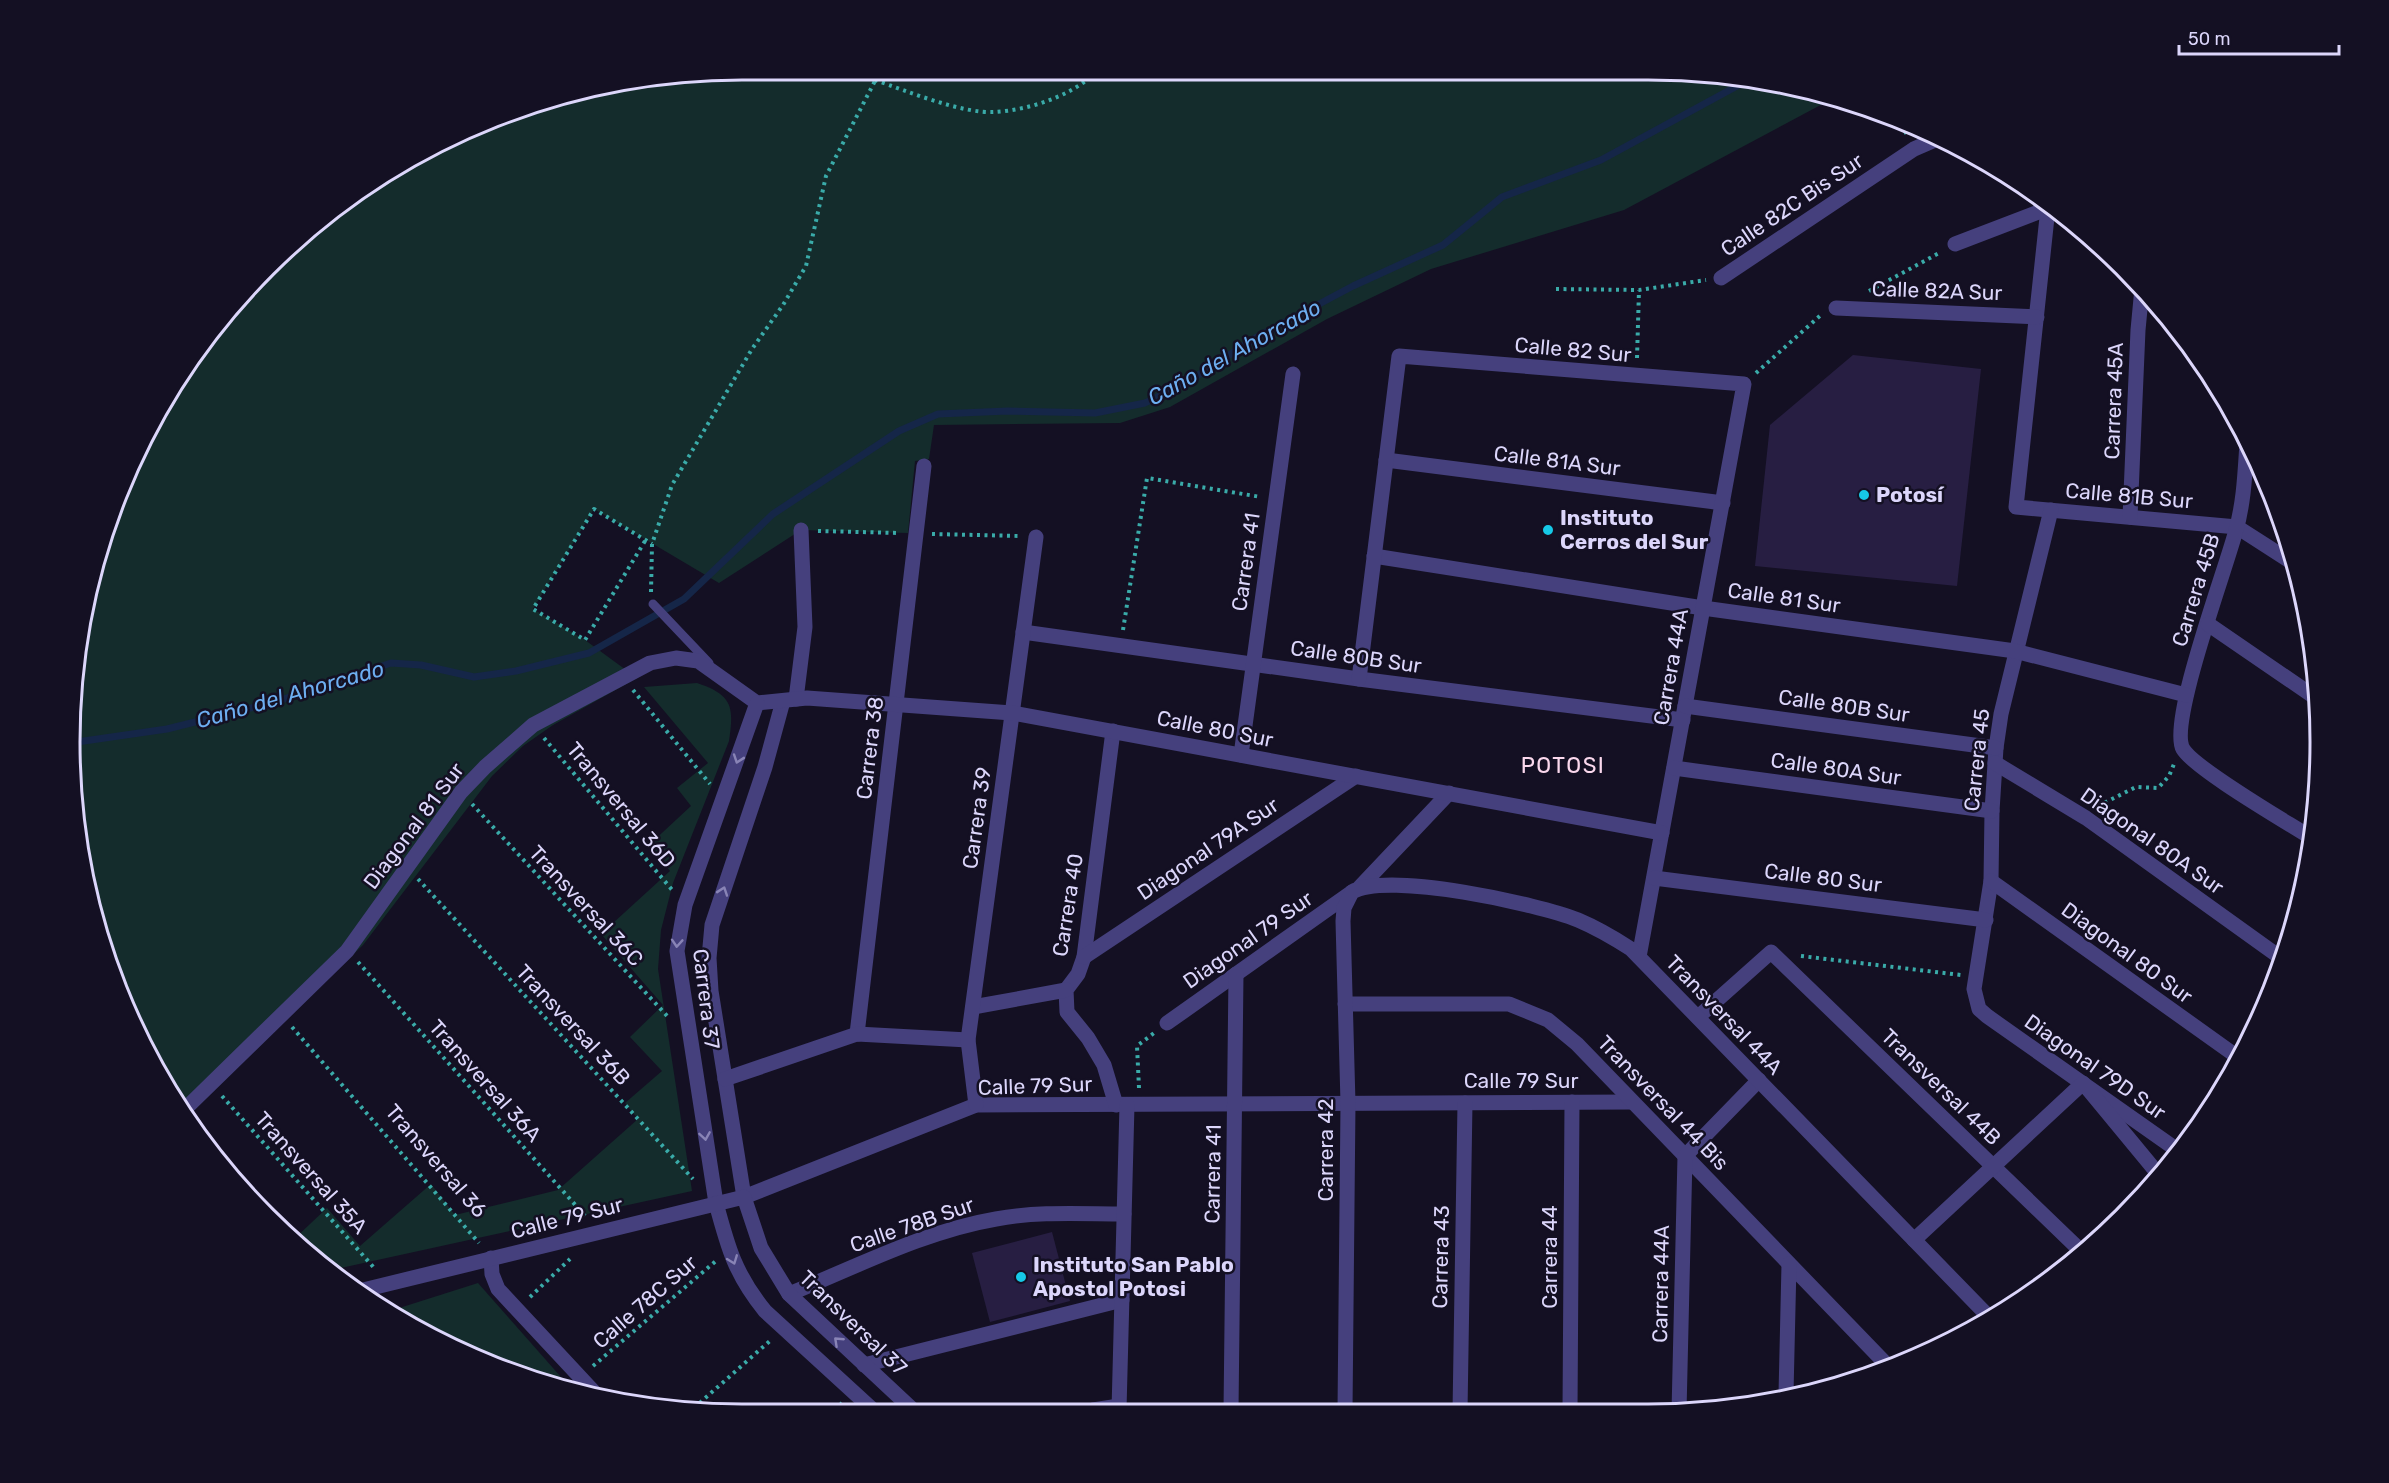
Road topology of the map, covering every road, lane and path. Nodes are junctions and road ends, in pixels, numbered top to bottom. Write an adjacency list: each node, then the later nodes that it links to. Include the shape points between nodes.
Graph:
1 (875, 80): 2 (path, via 942,103 994,112 1048,101); 27 (path, via 826,176 806,266 689,453 672,485)
2 (1087, 80)
3 (1929, 143): 7 (street, Calle 82C Bis Sur)
4 (2043, 210): 6 (street)
5 (2050, 215): 12 (street)
6 (1955, 244)
7 (1721, 278): 9 (path, Calle 82C Bis Sur)
8 (1556, 290): 9 (path, Calle 82C Bis Sur)
9 (1640, 290): 14 (path)
10 (2141, 301): 22 (street, Carrera 45A)
11 (1836, 308): 12 (street, Calle 82A Sur)
12 (2037, 316): 21 (street, Calle 81B Sur, via 2016,507)
13 (1293, 374): 19 (street, Carrera 41)
14 (1637, 377): 15 (street, Calle 82 Sur); 17 (street, Calle 82 Sur, via 1399,356)
15 (1744, 384): 20 (street, Carrera 44A)
16 (2245, 458): 23 (street, Carrera 45B)
17 (1386, 460): 20 (street, Calle 81A Sur); 28 (street)
18 (924, 466): 44 (street, Carrera 38)
19 (1275, 499): 34 (path, via 1147,478); 36 (street, Carrera 41)
20 (1723, 503): 31 (street, Carrera 44A)
21 (2051, 510): 22 (street, Calle 81B Sur); 35 (street, Carrera 45)
22 (2130, 517): 23 (street, Calle 81B Sur)
23 (2237, 527): 29 (street); 32 (street, Carrera 45B)
24 (801, 530): 42 (street, Carrera 37, via 805,627)
25 (1036, 537): 33 (street, Carrera 39)
26 (645, 541): 26 (path, via 585,640 533,609 594,509); 27 (path)
27 (652, 544): 30 (path)
28 (1374, 556): 31 (street, Calle 81 Sur); 38 (street)
29 (2283, 556)
30 (653, 604): 39 (lane)
31 (1703, 608): 35 (street, Calle 81 Sur); 46 (street, Carrera 44A)
32 (2208, 624): 40 (street); 41 (street, Carrera 45B)
33 (1023, 632): 34 (street, Calle 80B Sur); 45 (street, Carrera 39)
34 (1120, 645): 36 (street, Calle 80B Sur)
35 (2015, 651): 41 (street, Calle 81 Sur); 51 (street, Carrera 45)
36 (1253, 664): 38 (street, Calle 80B Sur); 50 (street, Carrera 41)
37 (622, 676): 39 (street, Diagonal 81 Sur, via 650,663 676,658 698,661); 47 (street, Diagonal 81 Sur); 56 (path)
38 (1359, 679): 46 (street, Calle 80B Sur)
39 (727, 680): 43 (street, Diagonal 81 Sur)
40 (2307, 692)
41 (2186, 694): 49 (street, Carrera 45B)
42 (789, 700): 43 (street, Calle 80 Sur); 44 (street, Calle 80 Sur); 85 (street, Carrera 37, one-way to 42, via 711,991 712,925)
43 (757, 703): 56 (street, Carrera 37, one-way to 56)
44 (896, 704): 45 (street, Calle 80 Sur); 81 (street, Carrera 38)
45 (1012, 713): 48 (street, Calle 80 Sur); 76 (street, Carrera 39)
46 (1684, 713): 51 (street, Calle 80B Sur); 52 (street, Carrera 44A)
47 (533, 725): 54 (street, Diagonal 81 Sur); 65 (path, Transversal 36D)
48 (1113, 731): 50 (street, Calle 80 Sur); 70 (street, Carrera 40)
49 (2181, 747): 58 (path, via 2169,776 2158,788 2136,787 2123,792 2103,801); 60 (street, via 2197,764)
50 (1241, 755): 53 (street, Calle 80 Sur)
51 (1996, 756): 57 (street, Carrera 45); 58 (street, Diagonal 80A Sur)
52 (1674, 768): 57 (street, Calle 80A Sur); 59 (street, Carrera 44A)
53 (1356, 776): 55 (street, Calle 80 Sur); 70 (street, Diagonal 79A Sur)
54 (461, 792): 61 (street, Diagonal 81 Sur); 82 (path, Transversal 36C)
55 (1449, 794): 59 (street, Calle 80 Sur); 64 (street, Diagonal 79 Sur)
56 (724, 801): 65 (street, Carrera 37)
57 (1992, 811): 63 (street, Carrera 45)
58 (2086, 819): 69 (street, Diagonal 80A Sur)
59 (1662, 833): 62 (street, Carrera 44A)
60 (2303, 833)
61 (408, 867): 67 (street, Diagonal 81 Sur); 102 (path, Transversal 36B)
62 (1654, 878): 66 (street, Calle 80 Sur); 71 (street, Carrera 44A)
63 (1991, 881): 66 (street, Carrera 45); 84 (street, Diagonal 80 Sur)
64 (1356, 889): 71 (street, Transversal 44A, via 1399,884 1535,908 1597,928); 72 (street, Diagonal 79 Sur); 75 (street, Carrera 42, via 1344,908)
65 (685, 905): 82 (street, Carrera 37, one-way to 82, via 677,951)
66 (1986, 921): 73 (street, Carrera 45)
67 (347, 951): 77 (street, Diagonal 81 Sur); 104 (path, Transversal 36A)
68 (1771, 952): 73 (path); 79 (street); 99 (street, Transversal 44B)
69 (2274, 953)
70 (1084, 957): 74 (street, Carrera 40)
71 (1640, 957): 79 (street, Transversal 44A)
72 (1236, 974): 80 (street, Diagonal 79 Sur); 94 (street, Carrera 41)
73 (1975, 977): 78 (street, Carrera 45, via 1976,1000)
74 (1066, 990): 76 (street); 93 (street, via 1067,1012 1088,1038)
75 (1345, 1004): 91 (street, Transversal 44 Bis, via 1509,1004 1548,1020 1577,1044); 92 (street, Carrera 42)
76 (973, 1006): 83 (street, Carrera 39)
77 (281, 1015): 88 (street, Diagonal 81 Sur); 109 (path, Transversal 36)
78 (1987, 1016): 87 (street, Diagonal 79D Sur)
79 (1698, 1017): 86 (street, Transversal 44A)
80 (1167, 1023): 93 (path, via 1137,1046)
81 (857, 1034): 83 (street); 85 (street)
82 (689, 1040): 102 (street, Carrera 37, one-way to 102)
83 (968, 1040): 96 (street, Carrera 39)
84 (2231, 1052)
85 (725, 1079): 101 (street, Carrera 37)
86 (1759, 1080): 98 (street); 105 (street, Transversal 44A)
87 (2083, 1083): 97 (street, Diagonal 79D Sur); 99 (street); 100 (street)
88 (211, 1084): 95 (street, Diagonal 81 Sur); 111 (path, Transversal 35A)
89 (1465, 1102): 90 (street, Calle 79 Sur); 92 (street, Calle 79 Sur); 130 (street, Carrera 43)
90 (1572, 1102): 91 (street, Calle 79 Sur); 131 (street, Carrera 44)
91 (1632, 1102): 98 (street, Transversal 44 Bis)
92 (1348, 1103): 94 (street, Calle 79 Sur); 129 (street, Carrera 42)
93 (1127, 1104): 94 (street, Calle 79 Sur); 96 (street, Calle 79 Sur); 103 (street)
94 (1234, 1104): 128 (street, Carrera 41)
95 (189, 1105)
96 (976, 1105): 101 (street, Calle 79 Sur)
97 (2172, 1146)
98 (1684, 1156): 110 (street, Transversal 44 Bis); 124 (street, Carrera 44A)
99 (1993, 1167): 105 (street); 106 (street, Transversal 44B)
100 (2153, 1168)
101 (744, 1197): 102 (street, Calle 79 Sur); 113 (street, Transversal 37, via 761,1248)
102 (716, 1203): 104 (street, Calle 79 Sur); 107 (street)
103 (1124, 1214): 113 (street, Calle 78B Sur, via 1038,1214 994,1219 925,1239); 114 (street)
104 (600, 1232): 109 (street, Calle 79 Sur)
105 (1914, 1240): 116 (street, Transversal 44A)
106 (2076, 1246)
107 (729, 1249): 120 (path, Calle 78C Sur); 125 (street, one-way to 125, via 739,1275 765,1311)
108 (575, 1255): 115 (path)
109 (491, 1258): 111 (street, Calle 79 Sur); 115 (street, via 495,1282)
110 (1789, 1264): 118 (street, Transversal 44 Bis); 122 (street)
111 (388, 1284): 112 (street, Calle 79 Sur)
112 (369, 1289)
113 (789, 1294): 119 (street, Transversal 37, one-way to 113)
114 (1122, 1300): 119 (street); 127 (street)
115 (517, 1309): 120 (street)
116 (1984, 1311)
117 (756, 1353): 123 (path)
118 (1881, 1360)
119 (864, 1365): 126 (street, Transversal 37)
120 (581, 1377): 121 (street)
121 (588, 1385)
122 (1786, 1389)
123 (701, 1402)
124 (1679, 1403)
125 (867, 1404)
126 (907, 1404)
127 (1119, 1404)
128 (1231, 1404)
129 (1345, 1404)
130 (1460, 1404)
131 (1570, 1404)

